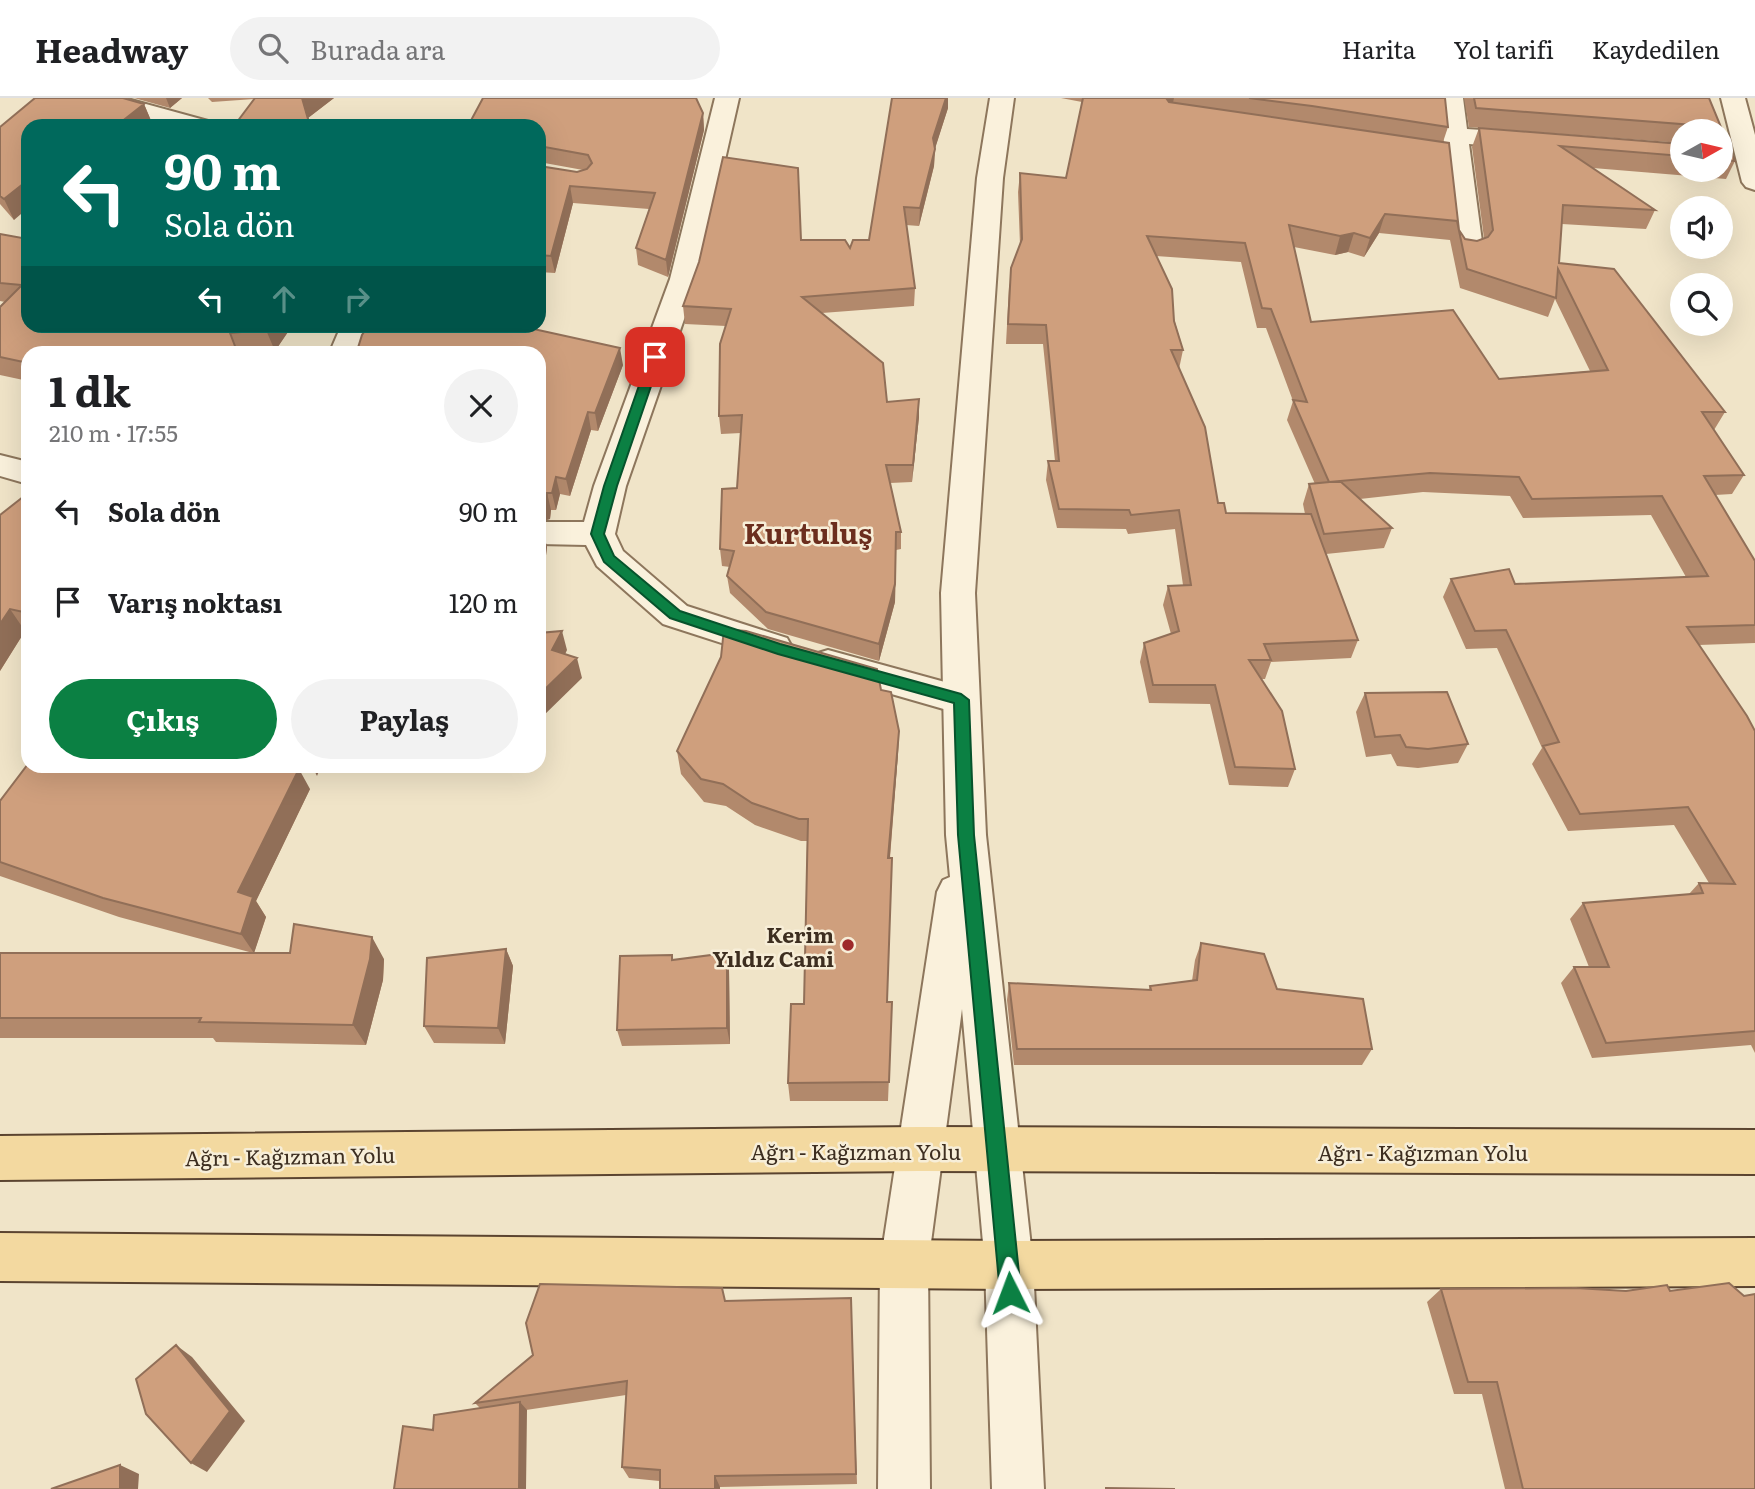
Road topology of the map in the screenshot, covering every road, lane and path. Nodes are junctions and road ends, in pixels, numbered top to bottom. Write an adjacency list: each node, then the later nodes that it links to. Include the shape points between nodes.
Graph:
1 (727, 98): 16 (street, via 684,279)
2 (1002, 98): 17 (street, via 989,178 958,593)
3 (1451, 98): 7 (street)
4 (1733, 98): 10 (street)
5 (119, 104): 6 (street)
6 (174, 119)
7 (1454, 135): 8 (street); 12 (street)
8 (1548, 142)
9 (1733, 157): 10 (street)
10 (1746, 158): 11 (street)
11 (1755, 182)
12 (1469, 249)
13 (0, 464): 14 (street)
14 (21, 471)
15 (546, 533): 16 (street)
16 (598, 534): 17 (street, via 609,558 675,615)
17 (961, 700): 18 (street)
18 (966, 835): 19 (street); 20 (street)
19 (919, 1149): 20 (main road, Ağrı - Kağızman Yolu); 22 (main road, Ağrı - Kağızman Yolu); 25 (street)
20 (997, 1149): 21 (main road, Ağrı - Kağızman Yolu); 26 (street)
21 (1755, 1152)
22 (0, 1158)
23 (0, 1257): 25 (main road)
24 (1755, 1262): 26 (main road)
25 (904, 1265): 26 (main road); 27 (street)
26 (1009, 1265): 28 (street)
27 (904, 1489)
28 (1018, 1489)

